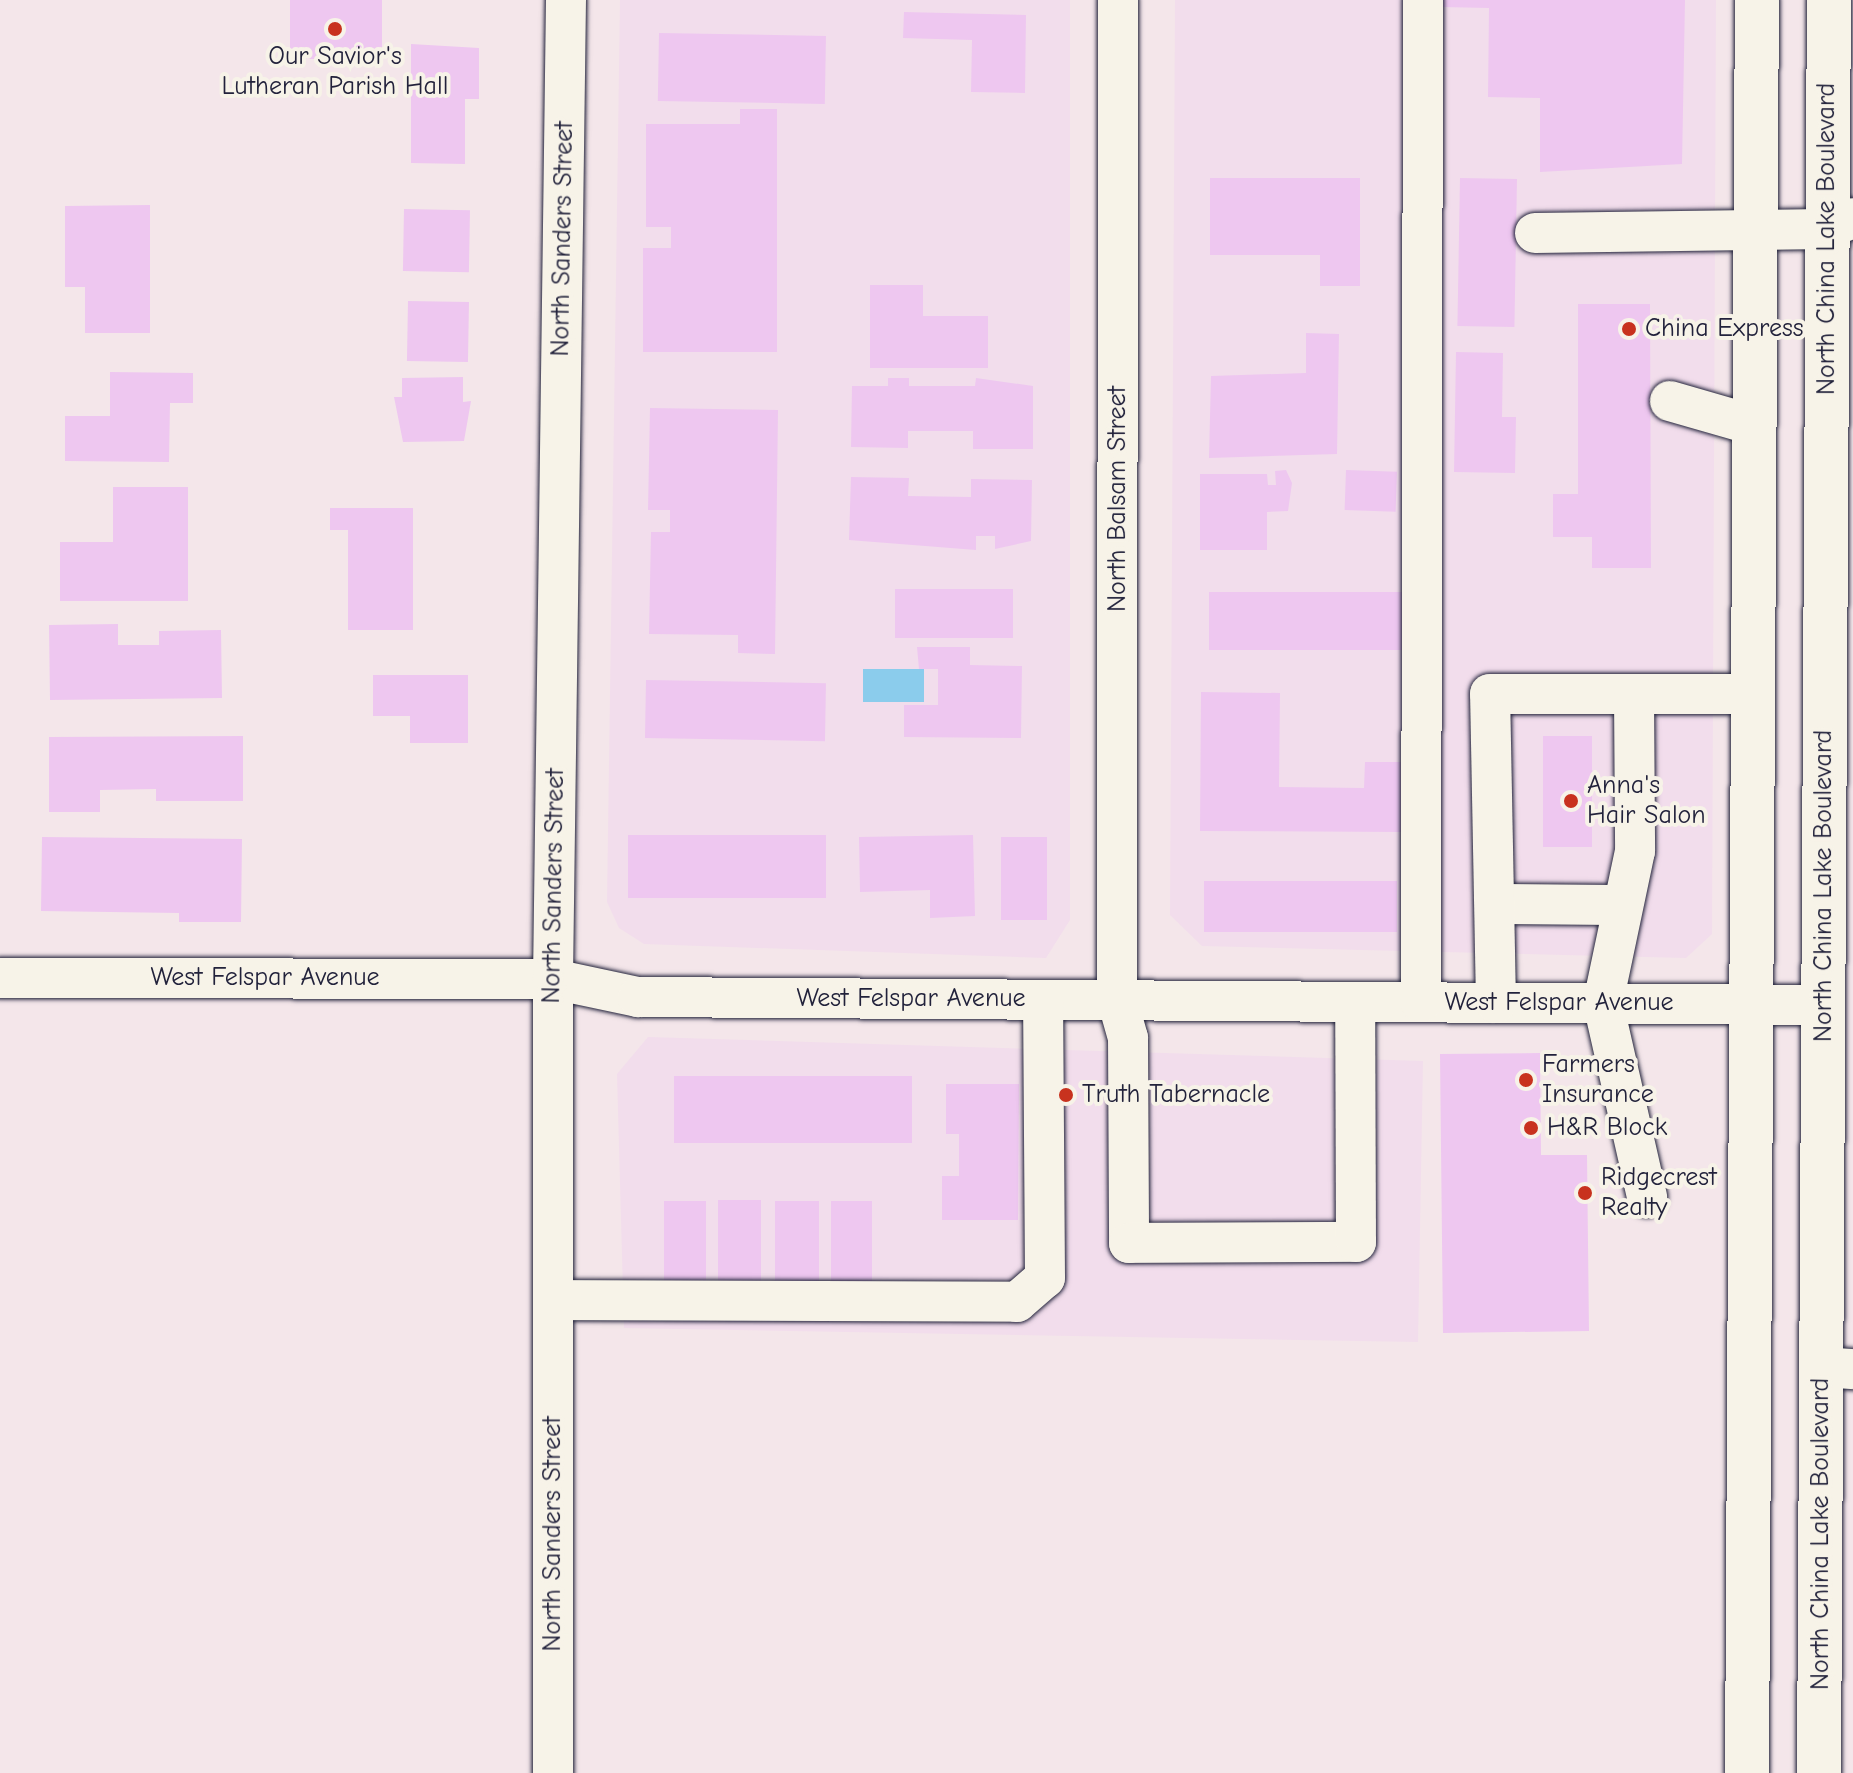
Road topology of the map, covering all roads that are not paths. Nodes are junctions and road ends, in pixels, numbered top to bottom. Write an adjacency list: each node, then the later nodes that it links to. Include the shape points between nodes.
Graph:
1 (566, 0): 16 (street, North Sanders Street)
2 (1118, 0): 17 (street, North Balsam Street)
3 (1423, 0): 20 (street)
4 (1757, 0): 7 (main road)
5 (1829, 0): 6 (main road, North China Lake Boulevard)
6 (1844, 229): 7 (street); 24 (main road, North China Lake Boulevard)
7 (1756, 231): 8 (street); 10 (main road)
8 (1535, 233)
9 (1670, 401): 10 (street)
10 (1753, 425): 12 (main road)
11 (1634, 694): 12 (street); 13 (street, via 1490,694); 14 (street, via 1635,851)
12 (1752, 694): 23 (main road)
13 (1497, 904): 14 (street); 21 (street)
14 (1622, 905): 22 (street)
15 (0, 978): 16 (street, West Felspar Avenue)
16 (553, 979): 18 (street, West Felspar Avenue, via 638,997); 26 (street, North Sanders Street)
17 (1117, 999): 18 (street, West Felspar Avenue); 19 (street, West Felspar Avenue); 19 (street, North Balsam Street, via 1128,1038 1129,1243 1356,1242)
18 (1043, 1000): 26 (street, via 1045,1278 1017,1302)
19 (1355, 1002): 20 (street, West Felspar Avenue)
20 (1421, 1002): 21 (street, West Felspar Avenue)
21 (1496, 1003): 22 (street, West Felspar Avenue)
22 (1603, 1003): 23 (street, West Felspar Avenue); 25 (street)
23 (1751, 1003): 24 (street, West Felspar Avenue); 29 (main road)
24 (1823, 1005): 27 (main road, North China Lake Boulevard)
25 (1647, 1197)
26 (553, 1300): 28 (street, North Sanders Street)
27 (1838, 1368): 30 (main road, North China Lake Boulevard)
28 (553, 1773)
29 (1747, 1773)
30 (1819, 1773)

